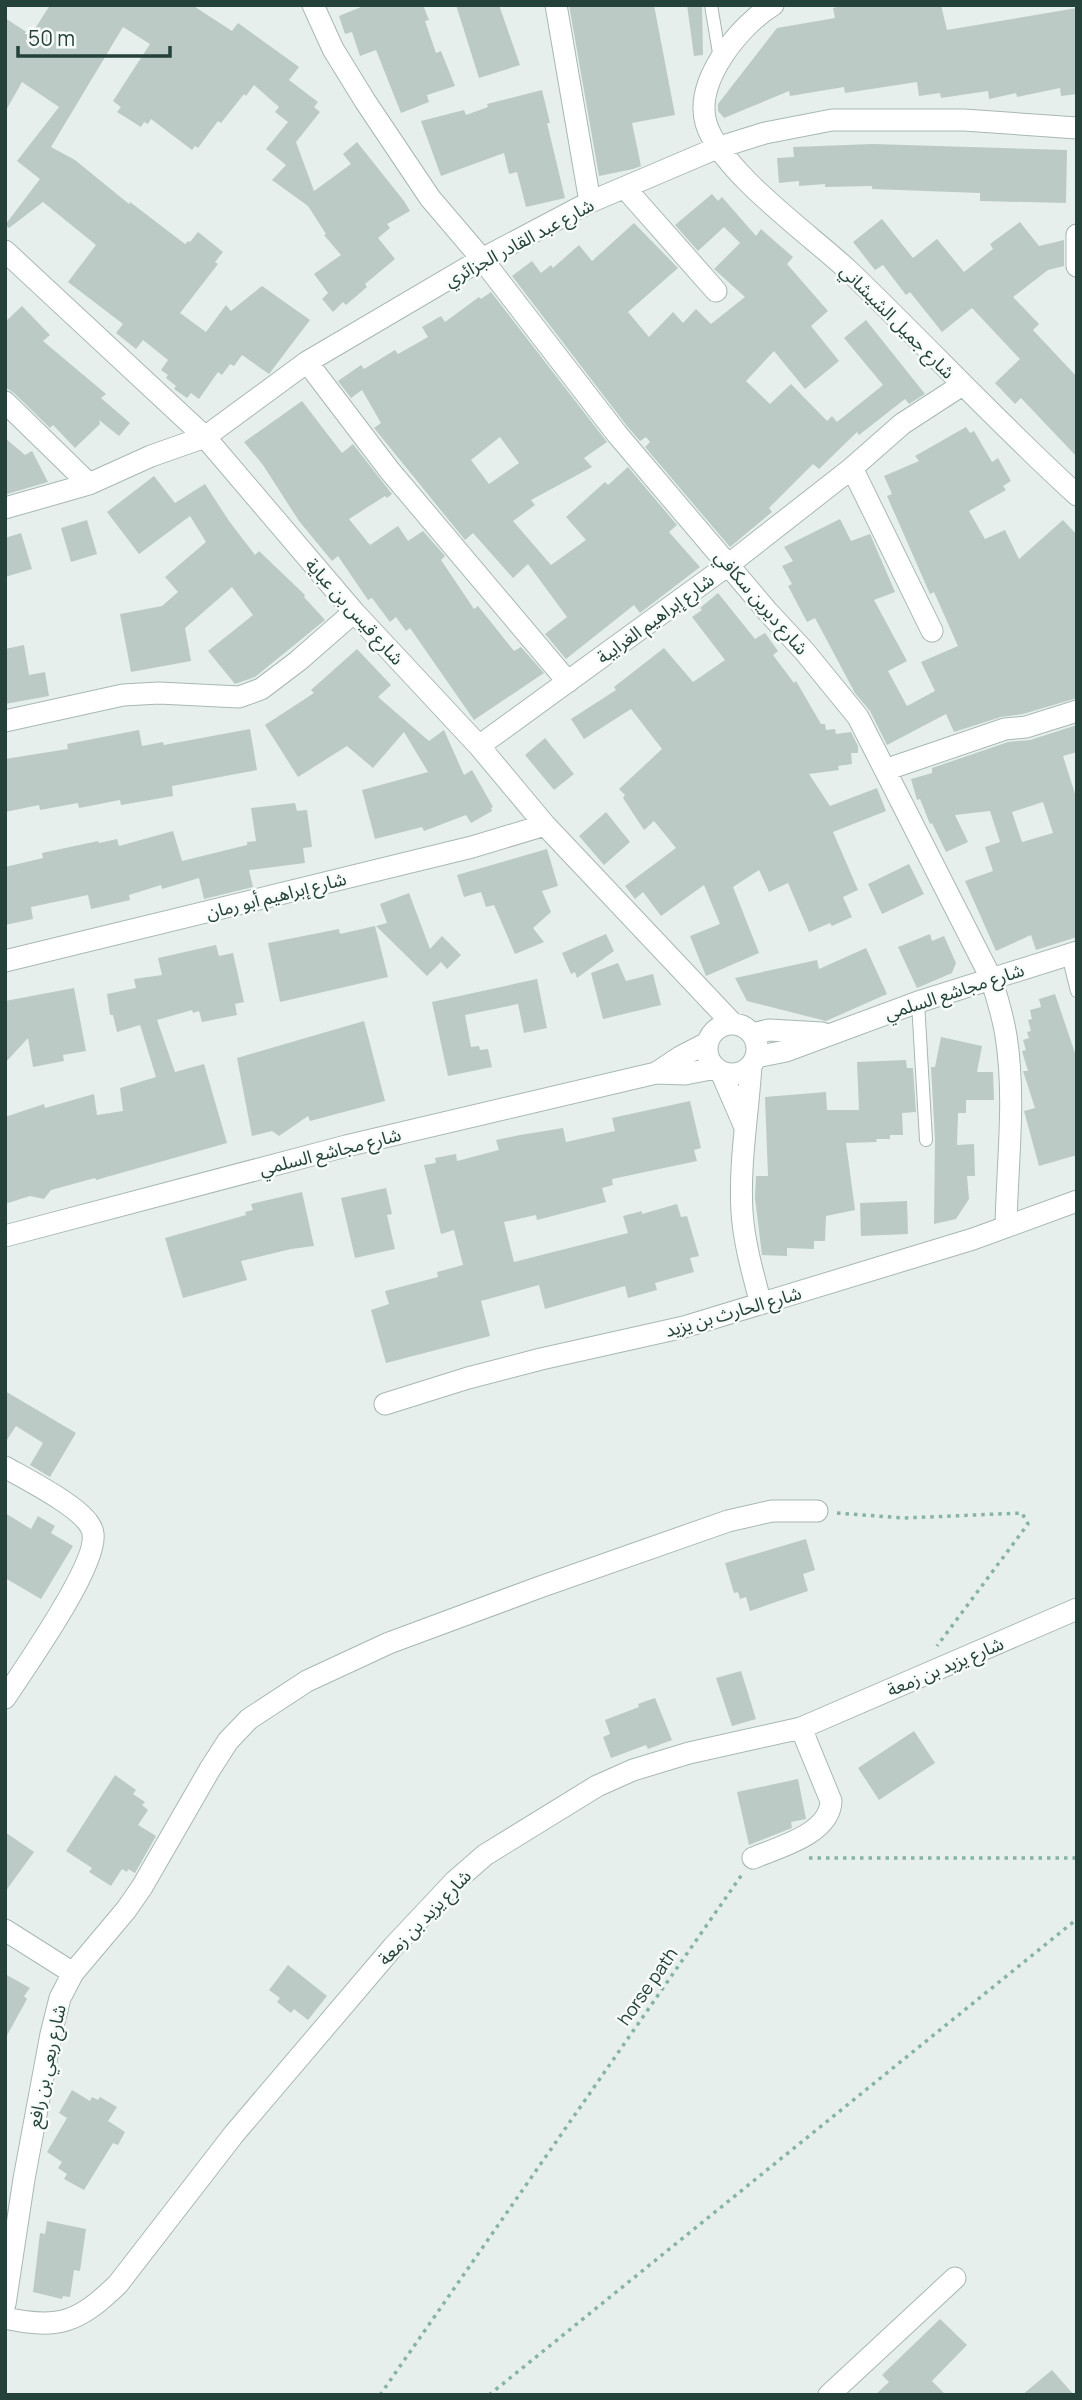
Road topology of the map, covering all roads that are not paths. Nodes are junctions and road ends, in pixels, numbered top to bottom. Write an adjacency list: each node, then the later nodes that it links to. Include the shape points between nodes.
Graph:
1 (313, 5): 12 (street, شارع ديرين سكافي, via 365,101 430,198)
2 (556, 5): 9 (street)
3 (710, 5): 5 (lane)
4 (773, 5): 5 (street, via 758,14)
5 (720, 60): 7 (street, via 706,91 705,109)
6 (1077, 128): 7 (street, شارع عبد القادر الجزائري, via 964,120 832,120)
7 (717, 148): 8 (street, شارع عبد القادر الجزائري); 16 (street, شارع جميل الشيشاني)
8 (625, 188): 9 (street, شارع عبد القادر الجزائري); 14 (street)
9 (590, 202): 12 (street, شارع عبد القادر الجزائري)
10 (1077, 235): 13 (street)
11 (5, 251): 18 (street, شارع قيس بن عباية)
12 (482, 259): 15 (street, شارع عبد القادر الجزائري); 23 (street, شارع ديرين سكافي, via 617,434)
13 (1077, 266)
14 (716, 291)
15 (307, 362): 18 (street, شارع عبد القادر الجزائري); 26 (street, via 390,471)
16 (962, 384): 19 (street, شارع إبراهيم الغرايبة, via 902,424); 21 (street, شارع جميل الشيشاني)
17 (5, 402): 20 (street)
18 (205, 437): 20 (street, شارع عبد القادر الجزائري); 24 (street, شارع قيس بن عباية)
19 (852, 468): 23 (street, شارع إبراهيم الغرايبة); 25 (street)
20 (89, 484): 22 (street, شارع عبد القادر الجزائري)
21 (1077, 495)
22 (5, 508)
23 (728, 565): 26 (street, شارع إبراهيم الغرايبة); 30 (street, شارع ديرين سكافي, via 843,696)
24 (354, 612): 28 (street, via 261,689 239,697 123,695); 29 (street, شارع قيس بن عباية)
25 (932, 631)
26 (568, 682): 29 (street, شارع إبراهيم الغرايبة)
27 (1077, 711): 30 (street, via 1005,729)
28 (5, 721)
29 (479, 746): 31 (street, شارع قيس بن عباية)
30 (885, 770): 34 (street, شارع ديرين سكافي)
31 (545, 825): 33 (street, شارع إبراهيم أبو رمان, via 472,847); 35 (street, شارع قيس بن عباية)
32 (1072, 953): 34 (street, شارع مجاشع السلمي); 36 (lane)
33 (5, 961)
34 (991, 978): 37 (street, شارع مجاشع السلمي); 48 (street, شارع ديرين سكافي, via 1008,1060)
35 (694, 982): 38 (street, شارع قيس بن عباية); 41 (street, شارع قيس بن عباية)
36 (1077, 991)
37 (918, 1002): 39 (street, شارع مجاشع السلمي); 46 (lane)
38 (732, 1023): 40 (street); 41 (street, via 720,1026)
39 (831, 1033): 40 (street, شارع مجاشع السلمي, via 769,1030); 42 (street, شارع مجاشع السلمي)
40 (752, 1034): 42 (street, via 757,1045)
41 (709, 1039): 43 (street, via 708,1057); 44 (street, شارع مجاشع السلمي)
42 (754, 1061): 43 (street, via 737,1073); 45 (street)
43 (718, 1070): 44 (street, شارع مجاشع السلمي); 45 (street)
44 (656, 1073): 49 (street, شارع مجاشع السلمي, via 346,1146)
45 (744, 1125): 50 (street, via 743,1215)
46 (926, 1140)
47 (1077, 1201): 48 (street, شارع الحارث بن يزيد)
48 (1006, 1227): 50 (street, شارع الحارث بن يزيد)
49 (5, 1236)
50 (761, 1304): 51 (street, شارع الحارث بن يزيد, via 468,1378)
51 (385, 1405)
52 (5, 1467): 55 (street, via 69,1506 93,1534 92,1548 64,1606)
53 (817, 1511): 59 (street, شارع ربعي بن رافع, via 772,1511 728,1521 389,1643 307,1681 249,1720 228,1741 131,1902)
54 (1077, 1609): 56 (street, شارع يزيد بن زمعة)
55 (5, 1698)
56 (801, 1728): 57 (street, via 831,1801 831,1812 806,1834); 62 (street, شارع يزيد بن زمعة, via 633,1770 597,1786 485,1855 454,1881 384,1958 234,2134 111,2292 64,2323 31,2324)
57 (753, 1858)
58 (5, 1930): 59 (street)
59 (73, 1973): 61 (street, شارع ربعي بن رافع, via 60,1998 51,2034)
60 (955, 2278): 63 (street)
61 (5, 2304)
62 (5, 2318)
63 (830, 2395)

